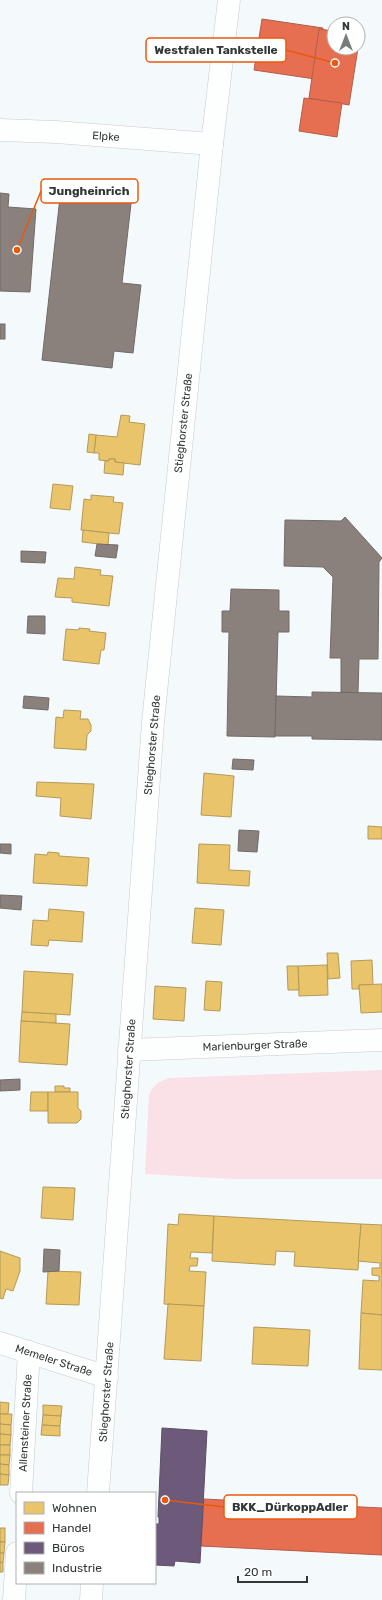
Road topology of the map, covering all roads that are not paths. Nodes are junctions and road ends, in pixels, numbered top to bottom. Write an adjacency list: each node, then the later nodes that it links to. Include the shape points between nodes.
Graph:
1 (229, 0): 3 (street, Stieghorster Straße)
2 (0, 130): 3 (street, Elpke)
3 (212, 144): 5 (street, Stieghorster Straße, via 153,722)
4 (382, 1040): 5 (street, Marienburger Straße)
5 (129, 1050): 8 (street, Stieghorster Straße)
6 (0, 1343): 7 (street, Memeler Straße)
7 (29, 1352): 8 (street, Memeler Straße); 9 (street, Allensteiner Straße)
8 (107, 1378): 10 (street, Stieghorster Straße)
9 (21, 1492)
10 (98, 1492)
11 (16, 1569): 13 (street)
12 (92, 1584): 14 (street)
13 (14, 1600)
14 (91, 1600)

